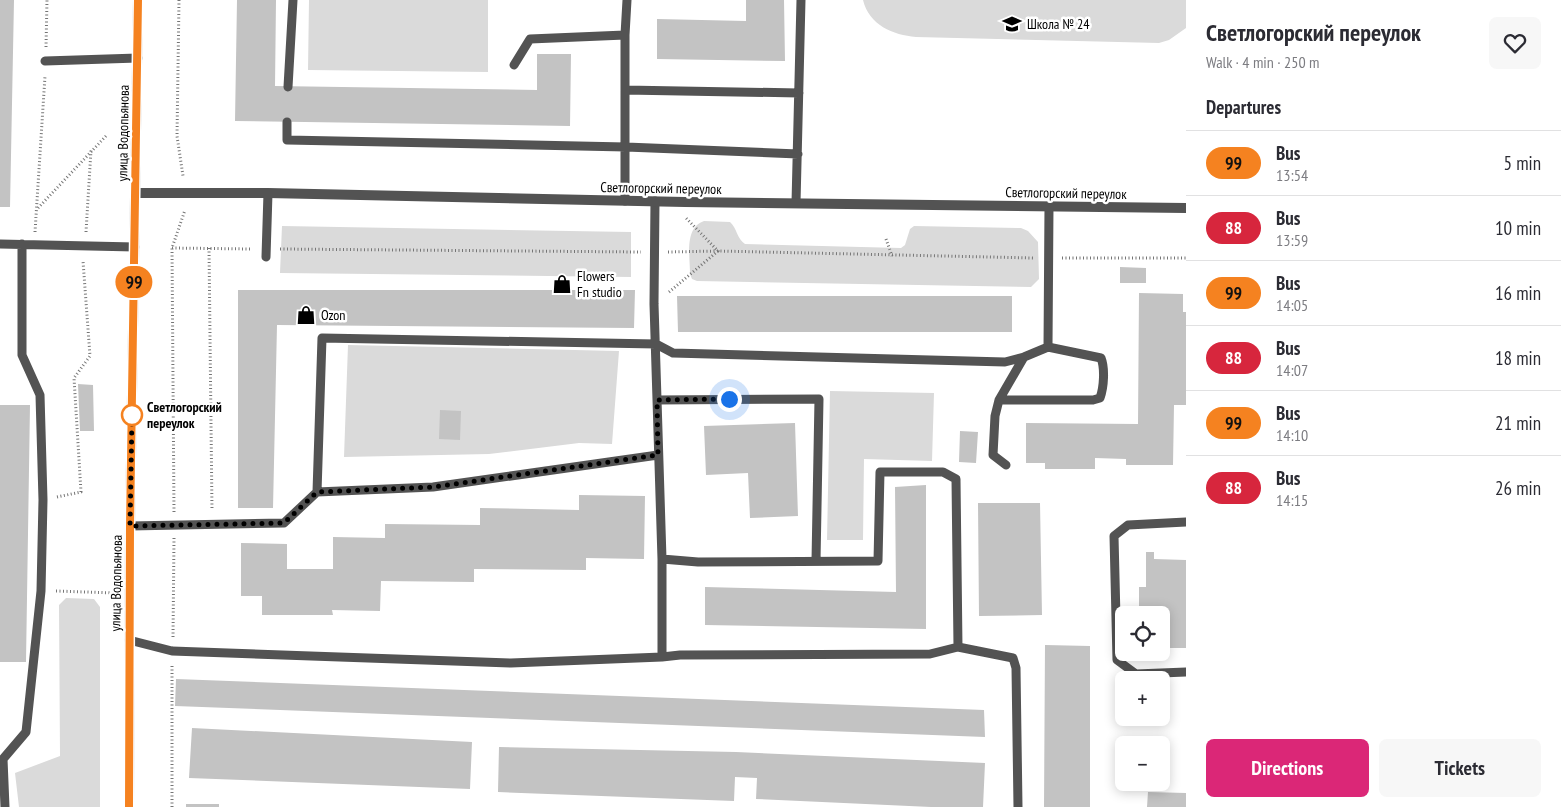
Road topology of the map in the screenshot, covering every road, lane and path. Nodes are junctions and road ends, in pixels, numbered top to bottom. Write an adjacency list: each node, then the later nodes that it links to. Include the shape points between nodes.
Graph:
1 (47, 0): 9 (path)
2 (138, 0): 8 (street, улица Водопьянова)
3 (180, 0): 19 (path, via 177,136)
4 (292, 0): 11 (lane)
5 (627, 0): 7 (lane)
6 (801, 0): 13 (lane)
7 (625, 35): 10 (lane, via 530,39); 12 (lane)
8 (138, 58): 9 (lane); 21 (street, улица Водопьянова)
9 (45, 61): 27 (path)
10 (514, 65)
11 (288, 87)
12 (625, 90): 13 (lane); 16 (lane)
13 (799, 92): 18 (lane)
14 (287, 122): 16 (lane, via 287,140)
15 (106, 136): 17 (path)
16 (626, 147): 18 (lane); 22 (lane)
17 (91, 150): 27 (path); 34 (path)
18 (798, 154): 24 (lane)
19 (183, 176)
20 (268, 193): 21 (street, Светлогорский переулок); 22 (street, Светлогорский переулок); 40 (lane)
21 (135, 194): 35 (street, улица Водопьянова)
22 (624, 201): 23 (street, Светлогорский переулок)
23 (655, 202): 24 (street, Светлогорский переулок); 39 (lane)
24 (796, 203): 25 (street, Светлогорский переулок)
25 (1049, 206): 26 (street, Светлогорский переулок); 42 (lane)
26 (1186, 208)
27 (38, 209): 33 (path)
28 (185, 210): 36 (path)
29 (686, 218): 38 (path)
30 (886, 239): 41 (path)
31 (0, 244): 32 (lane)
32 (22, 244): 33 (lane); 53 (lane, via 22,355 40,395)
33 (34, 244): 34 (lane)
34 (85, 245): 35 (lane); 53 (path, via 82,269 90,356 74,378 81,492)
35 (135, 247): 56 (street, улица Водопьянова)
36 (172, 248): 37 (path); 57 (path)
37 (209, 248): 40 (path); 55 (path)
38 (718, 251): 39 (path); 41 (path); 44 (path)
39 (654, 252): 40 (path); 44 (lane)
40 (266, 253)
41 (892, 256): 42 (path)
42 (1048, 258): 43 (path); 46 (lane)
43 (1186, 258)
44 (654, 304): 45 (lane)
45 (656, 344): 47 (lane, via 673,353 1005,362); 48 (lane); 52 (lane, via 322,338)
46 (1048, 347): 47 (lane); 49 (lane, via 1101,358 1100,398)
47 (1024, 357): 49 (lane)
48 (657, 400): 50 (lane); 59 (lane, via 819,399)
49 (999, 400): 51 (lane, via 993,455)
50 (658, 455): 52 (lane, via 433,487); 58 (lane)
51 (1006, 465)
52 (317, 492): 55 (lane, via 284,523)
53 (43, 500): 60 (lane)
54 (1186, 522): 66 (lane, via 1128,525 1114,536 1117,660 1136,674)
55 (212, 525): 57 (lane)
56 (130, 526): 57 (lane); 61 (street, улица Водопьянова)
57 (174, 526): 64 (path)
58 (662, 559): 59 (lane, via 698,562); 65 (lane)
59 (816, 561): 63 (lane, via 878,561 880,472 943,472 956,480)
60 (41, 591): 61 (path); 67 (lane, via 26,732)
61 (130, 594): 62 (street, улица Водопьянова)
62 (129, 640): 64 (lane); 69 (street, улица Водопьянова)
63 (958, 647): 65 (lane, via 930,654); 71 (lane, via 1013,658 1016,668)
64 (172, 651): 65 (lane, via 511,663); 70 (path)
65 (662, 657)
66 (1186, 672)
67 (2, 759): 68 (lane)
68 (5, 807)
69 (129, 807)
70 (172, 807)
71 (1018, 807)

